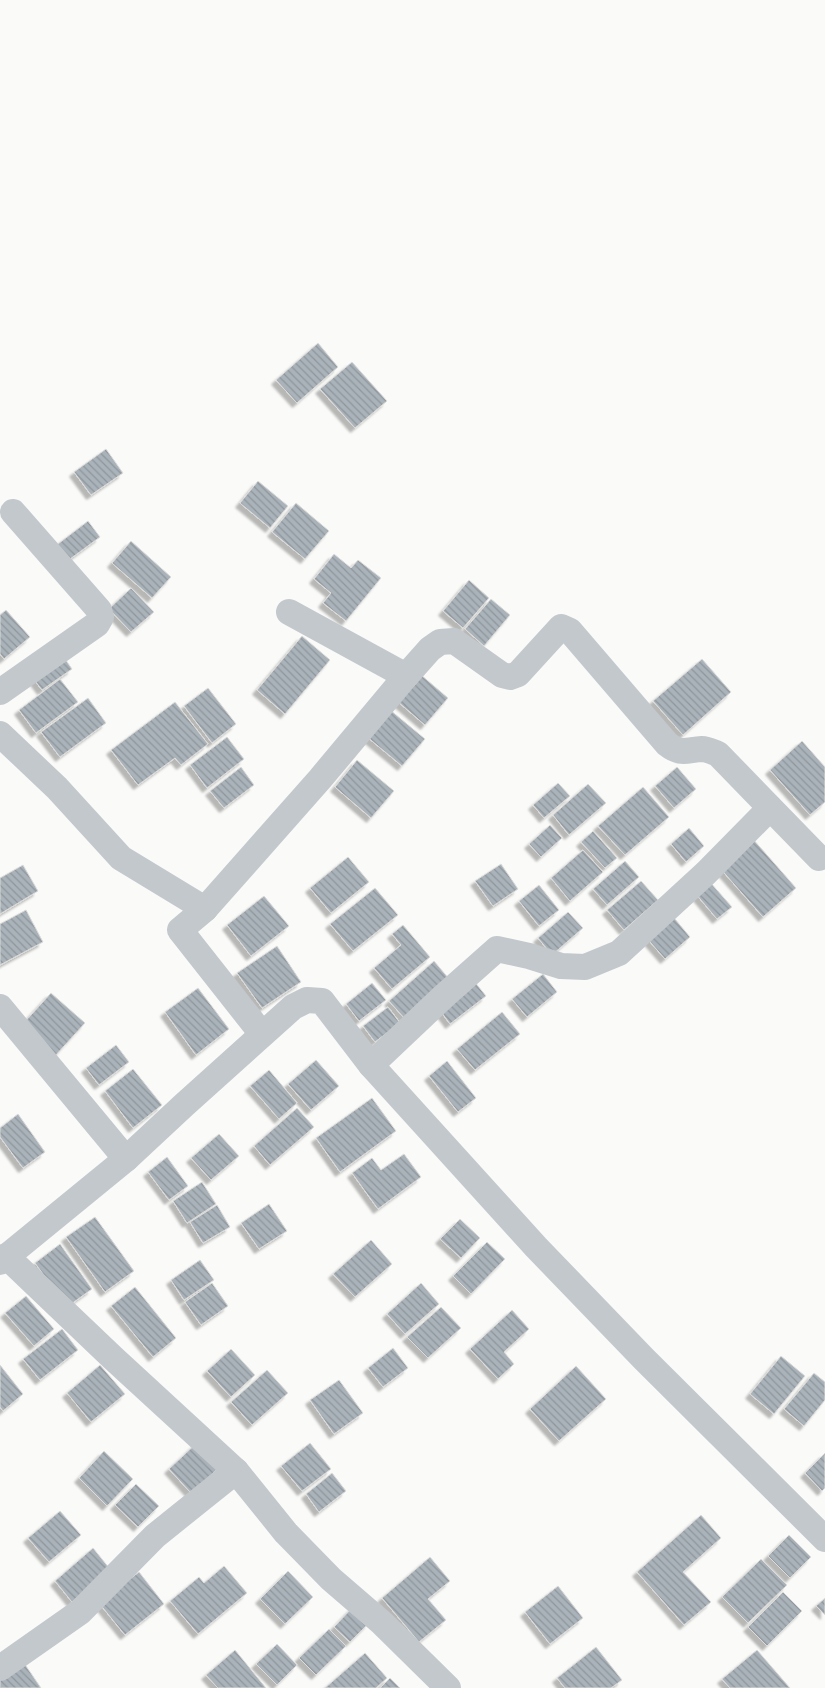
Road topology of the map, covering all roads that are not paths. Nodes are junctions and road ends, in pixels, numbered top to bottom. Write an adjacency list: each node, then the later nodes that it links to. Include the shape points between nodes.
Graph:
1 (13, 512): 4 (street, via 99,610 101,617 96,624)
2 (289, 612): 3 (street)
3 (406, 676): 6 (street, via 430,649 440,642 454,641 502,675 510,677 518,674 561,626 577,638 667,744 683,752 704,749 718,754); 8 (street, via 320,780)
4 (0, 692)
5 (0, 734): 8 (street, via 57,788 121,858)
6 (770, 808): 7 (street); 11 (street, via 706,873 619,952 585,967 561,966 497,949)
7 (819, 858)
8 (205, 909): 10 (street, via 180,930)
9 (0, 1007): 12 (street)
10 (262, 1034): 11 (street, via 293,1007 307,1000 322,1001); 12 (street)
11 (371, 1065): 15 (street, via 536,1247)
12 (126, 1160): 13 (street)
13 (3, 1259): 14 (street)
14 (236, 1471): 16 (street, via 155,1536 80,1612); 17 (street, via 286,1533)
15 (825, 1539)
16 (0, 1668)
17 (448, 1688)

